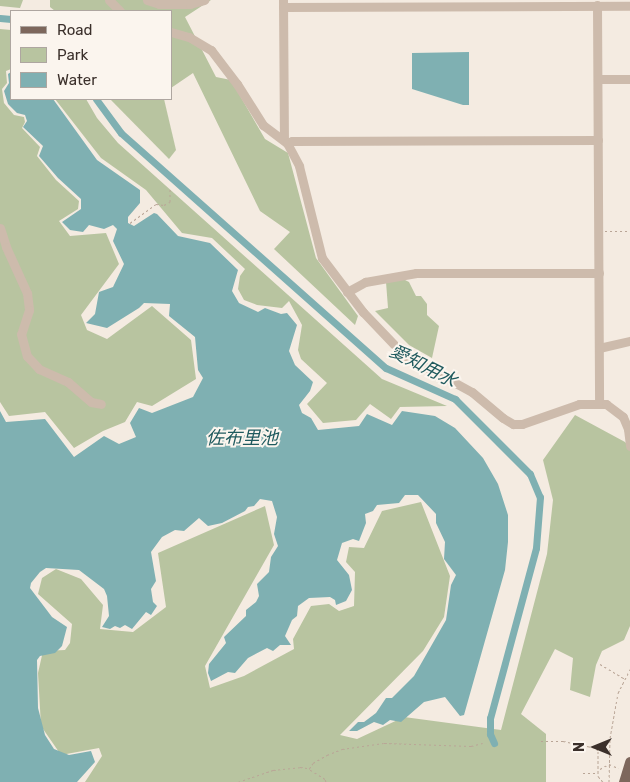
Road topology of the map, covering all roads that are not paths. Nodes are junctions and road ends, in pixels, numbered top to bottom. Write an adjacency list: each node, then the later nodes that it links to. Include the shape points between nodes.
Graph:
1 (109, 0): 7 (street)
2 (147, 0): 3 (street, via 159,4 190,4)
3 (204, 0)
4 (283, 3): 5 (street); 12 (street)
5 (597, 6): 6 (street); 10 (street)
6 (630, 6)
7 (119, 10)
8 (172, 32): 12 (street, via 189,37 211,50 263,125)
9 (630, 78): 10 (street)
10 (598, 79): 11 (street)
11 (598, 140): 12 (street); 14 (street)
12 (286, 141): 15 (street, via 299,166 322,258)
13 (0, 228): 19 (street, via 27,293 29,310 21,334 27,356 39,369 68,382 91,402)
14 (598, 273): 15 (street, via 416,273 365,282); 17 (street)
15 (346, 292): 18 (street, via 404,355 472,392 513,424 522,424 578,404)
16 (630, 341): 17 (street)
17 (599, 348): 18 (street)
18 (599, 403): 20 (street, via 622,417 628,429)
19 (102, 404)
20 (630, 446)

